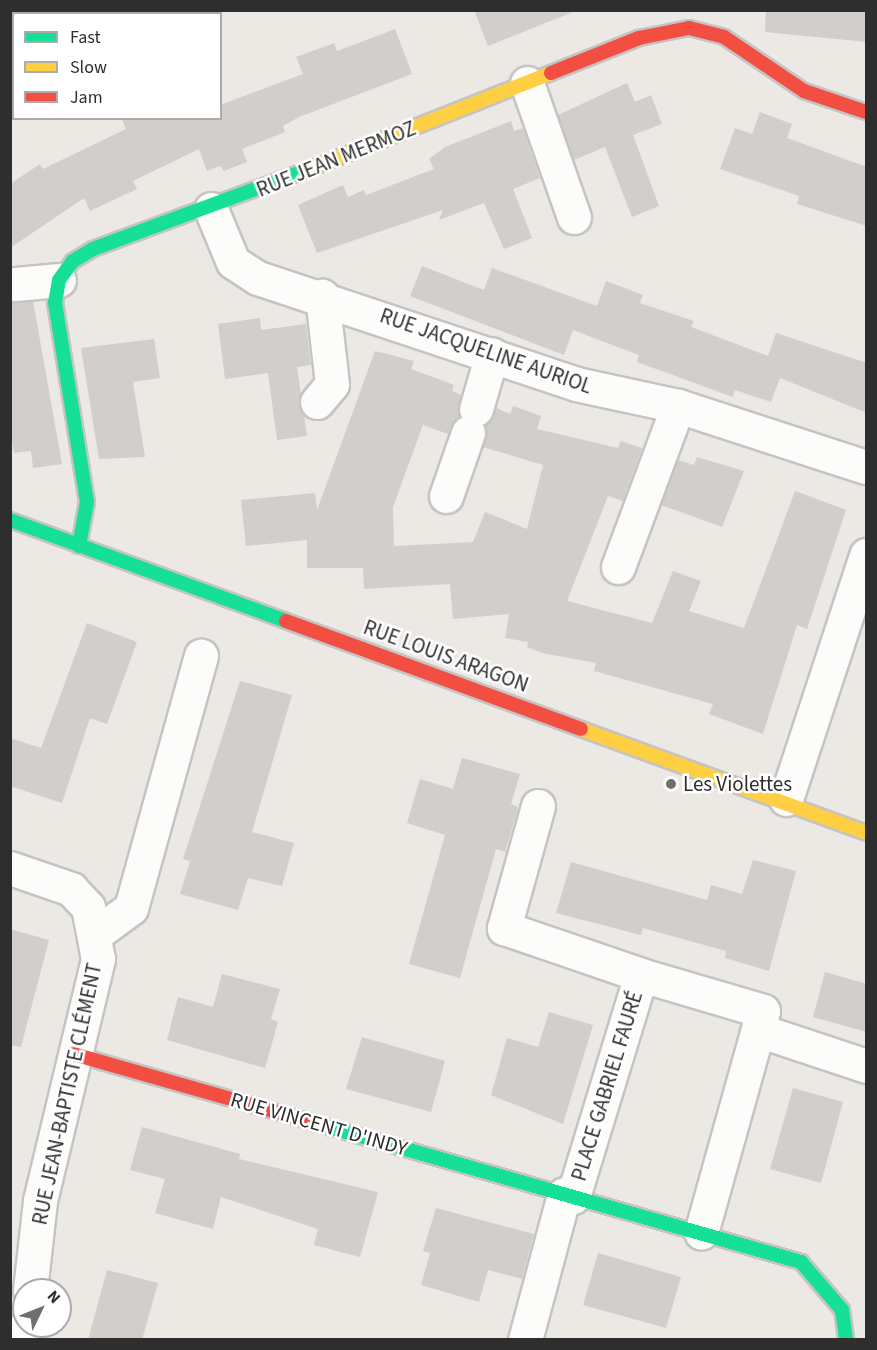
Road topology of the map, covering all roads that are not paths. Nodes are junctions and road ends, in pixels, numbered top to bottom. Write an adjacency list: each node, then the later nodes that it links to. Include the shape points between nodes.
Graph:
1 (527, 83): 2 (street, RUE JEAN MERMOZ, via 639,38 689,28 724,37 804,91); 3 (street, RUE JEAN MERMOZ); 4 (street)
2 (867, 112)
3 (211, 209): 5 (street, RUE JEAN MERMOZ, via 93,249 73,261); 7 (street, RUE JACQUELINE AURIOL, via 237,268)
4 (574, 217)
5 (59, 280): 6 (street); 14 (street, via 55,303 62,362 87,502)
6 (15, 284)
7 (322, 296): 8 (street, RUE JACQUELINE AURIOL); 9 (street, via 332,384)
8 (492, 354): 10 (street, RUE JACQUELINE AURIOL, via 576,384); 12 (street)
9 (317, 402)
10 (678, 406): 11 (street, RUE JACQUELINE AURIOL); 16 (street)
11 (867, 467)
12 (446, 496)
13 (10, 520): 14 (street, RUE LOUIS ARAGON)
14 (79, 546): 18 (street, RUE LOUIS ARAGON)
15 (867, 555): 18 (street)
16 (618, 567)
17 (201, 656): 22 (street, via 131,909)
18 (786, 799): 20 (street, RUE LOUIS ARAGON)
19 (538, 806): 23 (street, PLACE GABRIEL FAURÉ, via 504,927)
20 (867, 833)
21 (10, 868): 22 (street, RUE JEAN-BAPTISTE CLÉMENT, via 71,889 88,907)
22 (97, 933): 25 (street, RUE JEAN-BAPTISTE CLÉMENT, via 99,959)
23 (642, 975): 24 (street, PLACE GABRIEL FAURÉ, via 763,1011); 27 (street, PLACE GABRIEL FAURÉ)
24 (758, 1030): 26 (street); 28 (street, PLACE GABRIEL FAURÉ)
25 (74, 1054): 27 (street, RUE VINCENT D'INDY); 29 (street, RUE JEAN-BAPTISTE CLÉMENT, via 40,1201)
26 (867, 1066)
27 (568, 1195): 28 (street, RUE VINCENT D'INDY); 30 (street)
28 (701, 1233): 31 (street, RUE VINCENT D'INDY, via 801,1262 842,1311)
29 (31, 1278)
30 (525, 1340)
31 (846, 1340)

